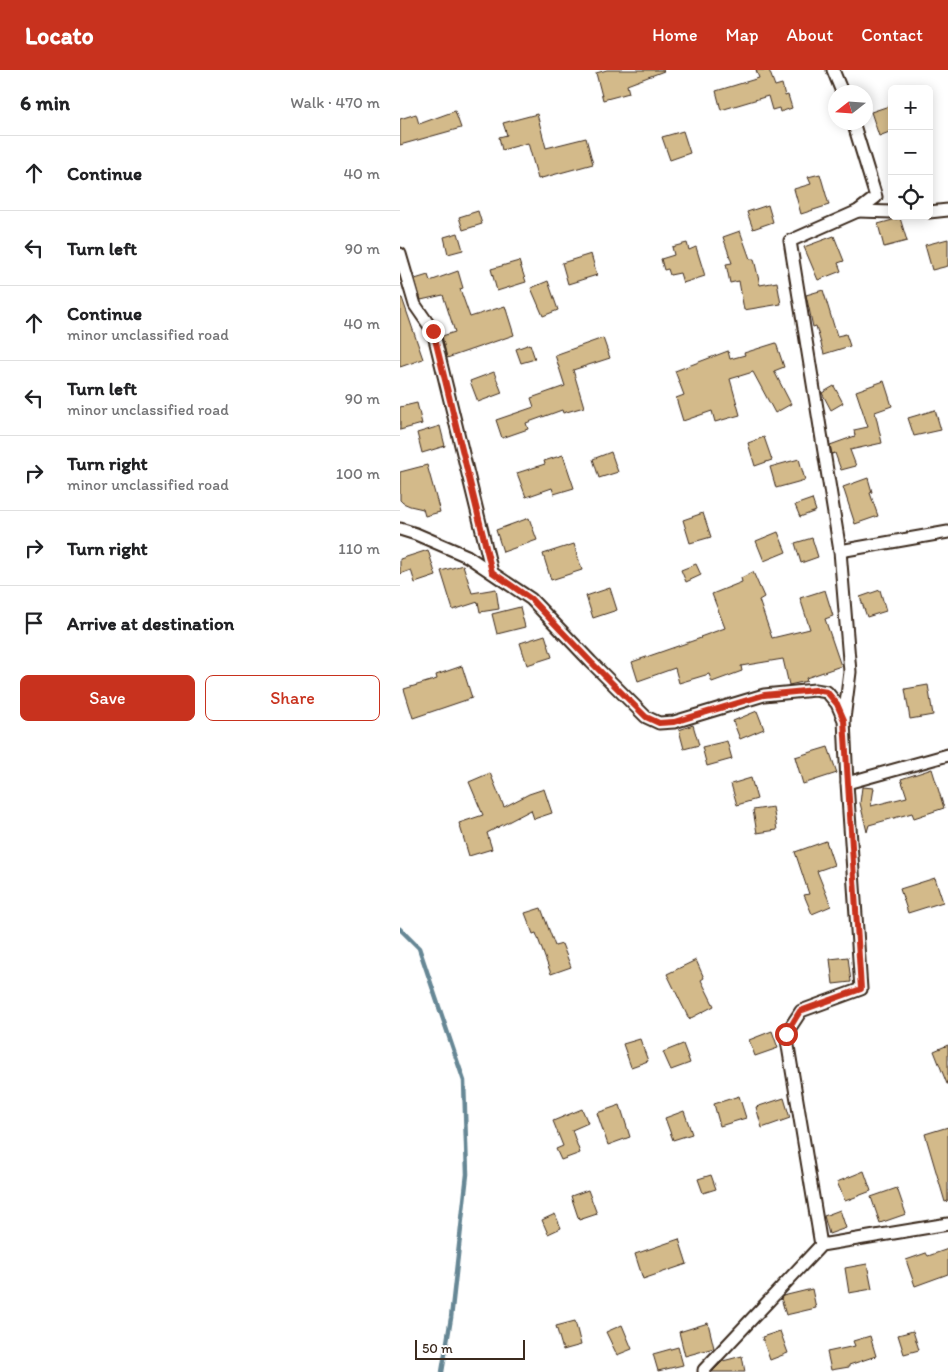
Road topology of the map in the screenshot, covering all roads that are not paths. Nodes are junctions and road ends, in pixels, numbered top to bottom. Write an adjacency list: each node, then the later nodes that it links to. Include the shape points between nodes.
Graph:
1 (833, 70): 2 (street)
2 (839, 85)
3 (855, 130): 5 (street, via 876,197)
4 (948, 210): 7 (street)
5 (858, 211): 6 (street); 11 (street, via 790,241)
6 (888, 212)
7 (933, 212)
8 (400, 254): 12 (street, via 415,305 433,331)
9 (400, 529): 12 (street, via 466,556)
10 (948, 532): 11 (street)
11 (840, 551): 13 (street, via 850,672)
12 (492, 572): 13 (street, via 531,599 646,717 659,723 674,722 764,695 815,690 827,692)
13 (844, 720): 15 (street)
14 (948, 755): 15 (street)
15 (847, 783): 17 (street, via 861,989 800,1011 786,1034)
16 (948, 1224): 17 (street)
17 (821, 1245): 18 (street)
18 (704, 1372)

